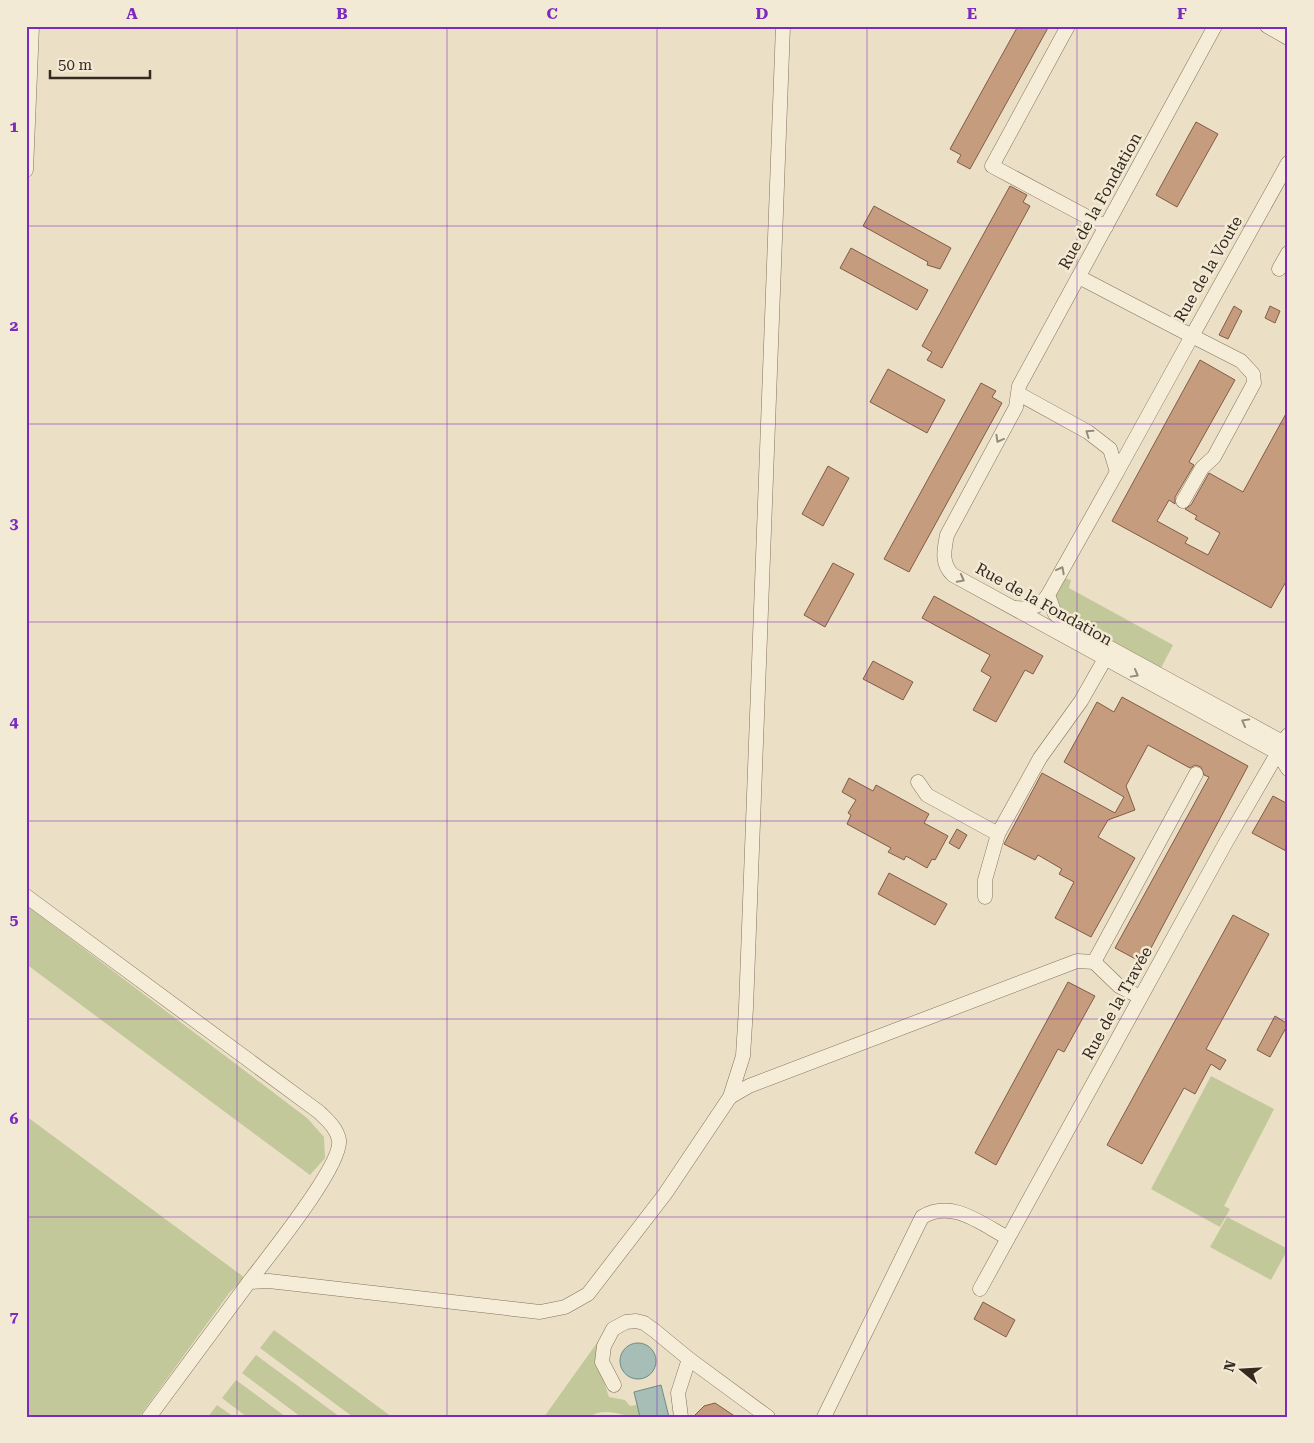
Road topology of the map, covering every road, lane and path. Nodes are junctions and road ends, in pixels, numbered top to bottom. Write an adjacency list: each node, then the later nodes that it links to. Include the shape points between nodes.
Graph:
1 (32, 26): 8 (lane)
2 (783, 26): 30 (lane, via 746,1008 743,1056)
3 (1068, 26): 10 (lane, via 992,166)
4 (1215, 26): 10 (lane, Rue de la Fondation)
5 (1268, 26): 6 (lane)
6 (1288, 38)
7 (1288, 163): 9 (lane, Rue de la Voute)
8 (26, 170)
9 (1284, 177): 14 (lane, Rue de la Voute)
10 (1106, 227): 13 (lane, Rue de la Fondation)
11 (1288, 253): 12 (lane)
12 (1279, 269)
13 (1079, 277): 14 (lane, Rue de la Voute); 15 (lane, Rue de la Fondation, via 1019,386)
14 (1192, 336): 16 (lane, Rue de la Fondation); 17 (lane, via 1241,361 1253,374 1254,383 1214,457 1202,468)
15 (1019, 394): 16 (lane, one-way to 15, via 1110,449 1088,432); 19 (lane, Rue de la Fondation, one-way to 19, via 1016,408 947,535 943,554 953,575)
16 (1117, 472): 18 (lane, Rue de la Fondation, one-way to 16)
17 (1184, 501)
18 (1048, 595): 19 (lane, via 1033,608); 20 (lane, Rue de la Fondation, via 1050,605 1060,619)
19 (1014, 608): 20 (lane, Rue de la Fondation)
20 (1108, 653): 21 (lane, Rue de la Fondation); 25 (lane, via 1081,701 1040,758)
21 (1284, 744): 22 (lane, Rue de la Fondation); 29 (lane, Rue de la Travée)
22 (1288, 769)
23 (1196, 774): 28 (lane)
24 (918, 782): 25 (lane, via 927,795)
25 (998, 834): 27 (lane, via 985,880)
26 (26, 896): 32 (lane, via 318,1112 337,1133 338,1150 327,1175)
27 (985, 897)
28 (1094, 962): 29 (lane, via 1120,986); 30 (lane, via 1078,961 750,1086)
29 (1140, 998): 31 (lane, Rue de la Travée)
30 (730, 1097): 32 (lane, via 665,1194 588,1294 565,1306 540,1312 269,1281)
31 (1008, 1238): 33 (lane, Rue de la Travée); 39 (lane, via 955,1211 941,1209 922,1217)
32 (249, 1282): 36 (lane)
33 (980, 1289)
34 (689, 1359): 35 (lane, via 644,1323 626,1322 613,1329 604,1346 602,1362); 37 (lane, via 678,1393); 38 (lane)
35 (614, 1385)
36 (149, 1417)
37 (682, 1417)
38 (768, 1417)
39 (824, 1417)

